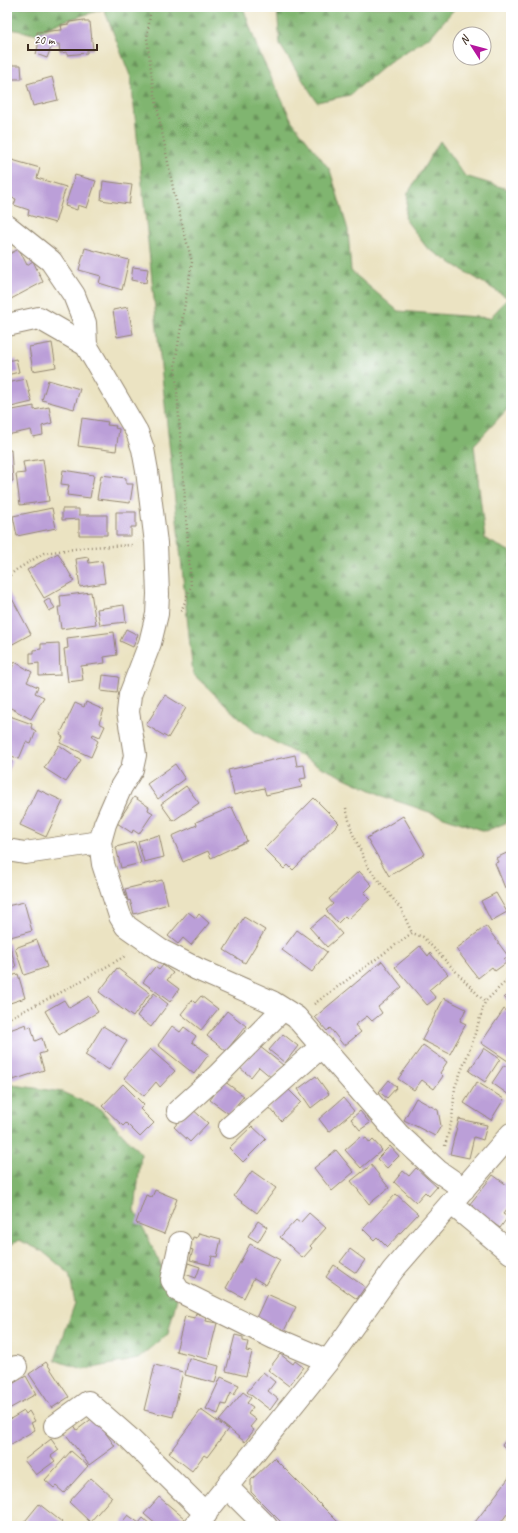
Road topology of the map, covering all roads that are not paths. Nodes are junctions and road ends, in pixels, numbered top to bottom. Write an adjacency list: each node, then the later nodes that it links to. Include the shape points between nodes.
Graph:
1 (7, 226): 3 (street, via 51,261 61,274 74,295 85,323)
2 (7, 325): 3 (street, via 40,318)
3 (86, 345): 4 (street, via 137,432 143,449 156,544 158,594 157,614 150,643 130,695 128,712 135,755 132,769 105,824)
4 (100, 842): 5 (street, via 25,853); 6 (street, via 103,864 120,916 126,926 146,942)
5 (7, 850)
6 (289, 1013): 7 (street); 8 (street)
7 (322, 1046): 9 (street); 11 (street, via 398,1134 438,1171)
8 (178, 1111)
9 (230, 1127)
10 (511, 1134): 11 (street)
11 (457, 1196): 13 (street); 14 (street, via 393,1270)
12 (180, 1244): 14 (street, via 172,1280 179,1291 274,1338)
13 (511, 1253)
14 (328, 1361): 16 (street)
15 (55, 1426): 17 (street, via 88,1402 129,1438)
16 (228, 1488): 17 (street); 18 (street)
17 (201, 1520)
18 (266, 1526)

